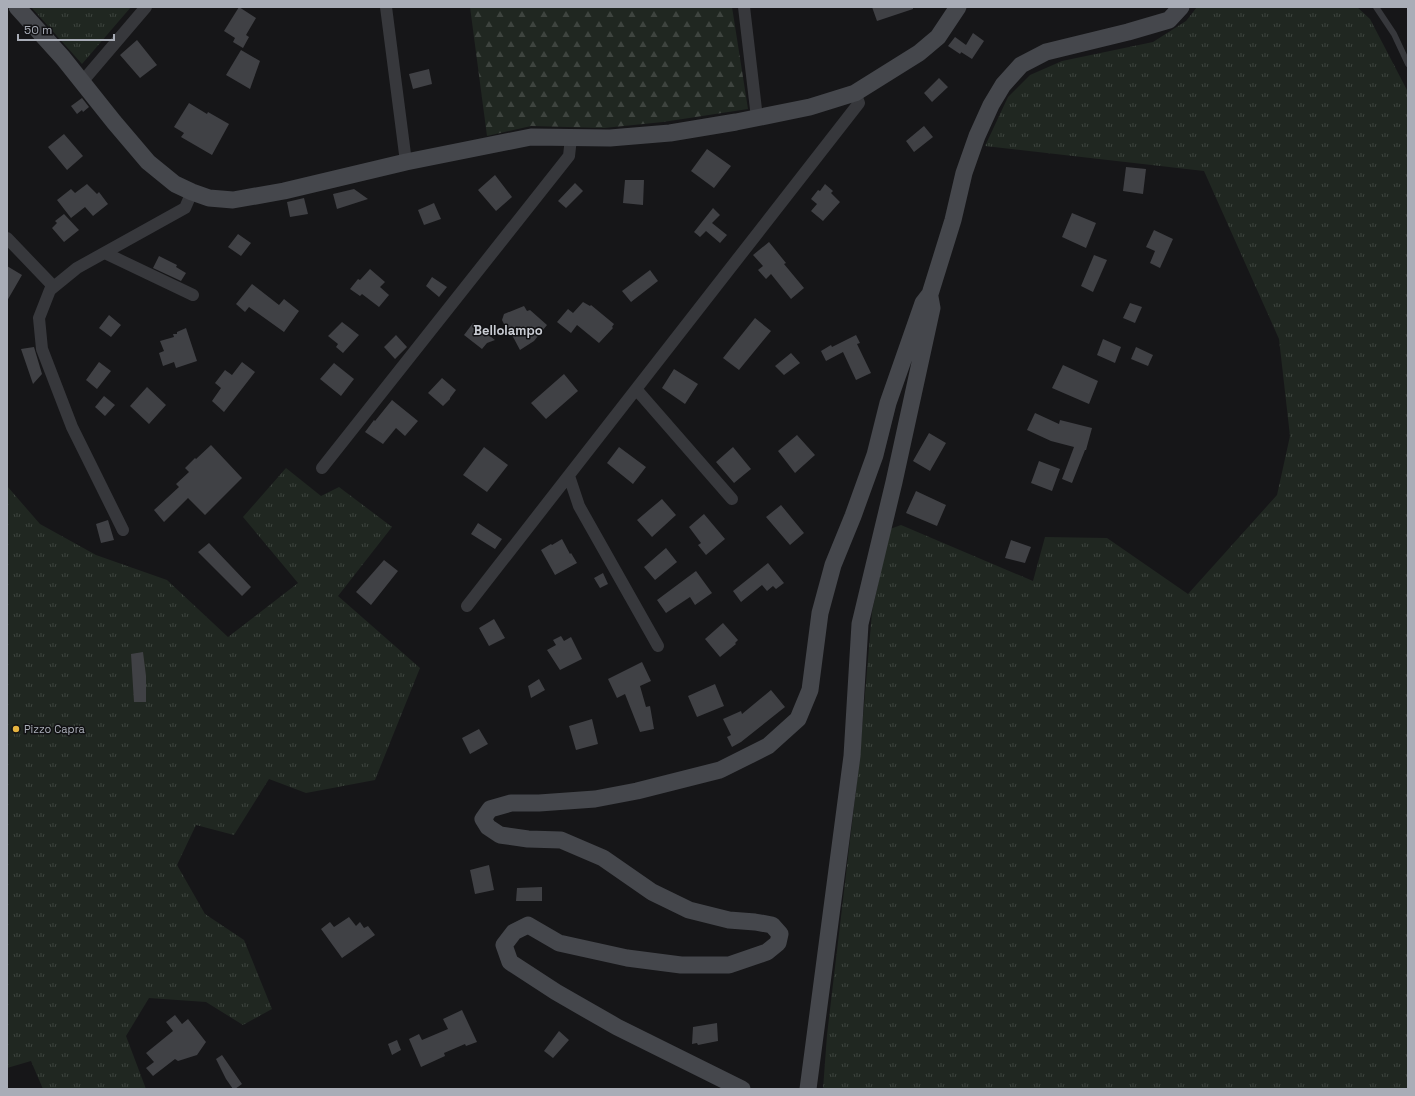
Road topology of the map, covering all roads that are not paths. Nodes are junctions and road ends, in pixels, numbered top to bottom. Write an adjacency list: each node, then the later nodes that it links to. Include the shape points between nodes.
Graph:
1 (17, 7): 9 (main road, via 64,58)
2 (146, 7): 9 (street)
3 (386, 7): 13 (street)
4 (744, 7): 11 (street)
5 (958, 7): 10 (main road, via 938,37)
6 (1182, 7): 18 (main road, via 1169,20 1046,52 1021,64 1003,85 977,136)
7 (1376, 7): 8 (lane, via 1394,34)
8 (1408, 64)
9 (82, 82): 14 (main road, via 148,162 175,184)
10 (855, 93): 11 (main road, via 810,107); 20 (street, via 859,103)
11 (757, 118): 12 (main road, via 670,132 610,138)
12 (571, 138): 13 (main road, via 531,137); 21 (street, via 569,156)
13 (406, 162): 14 (main road, via 284,191 233,200 209,198)
14 (192, 192): 16 (street, via 185,208)
15 (7, 238): 17 (street)
16 (105, 252): 17 (street, via 77,268); 19 (street)
17 (54, 287): 24 (street, via 50,290 39,318 42,350 72,427)
18 (930, 294): 27 (main road, via 923,303 888,403 875,455 832,565 820,613 810,690 798,719 768,746 720,770 595,799 511,803 490,808 483,819 488,827 500,835 561,840 603,858 652,892 689,910 730,920 772,925 780,934 778,942 767,952 729,965 681,965 627,958 558,944 528,925 514,932 504,945 510,962 556,992 617,1027); 28 (main road, via 931,316 860,624 852,756)
19 (192, 295)
20 (636, 389): 22 (street); 23 (street)
21 (322, 468)
22 (569, 476): 25 (street); 26 (street, via 579,506)
23 (732, 499)
24 (123, 530)
25 (467, 606)
26 (658, 646)
27 (742, 1089)
28 (808, 1089)

